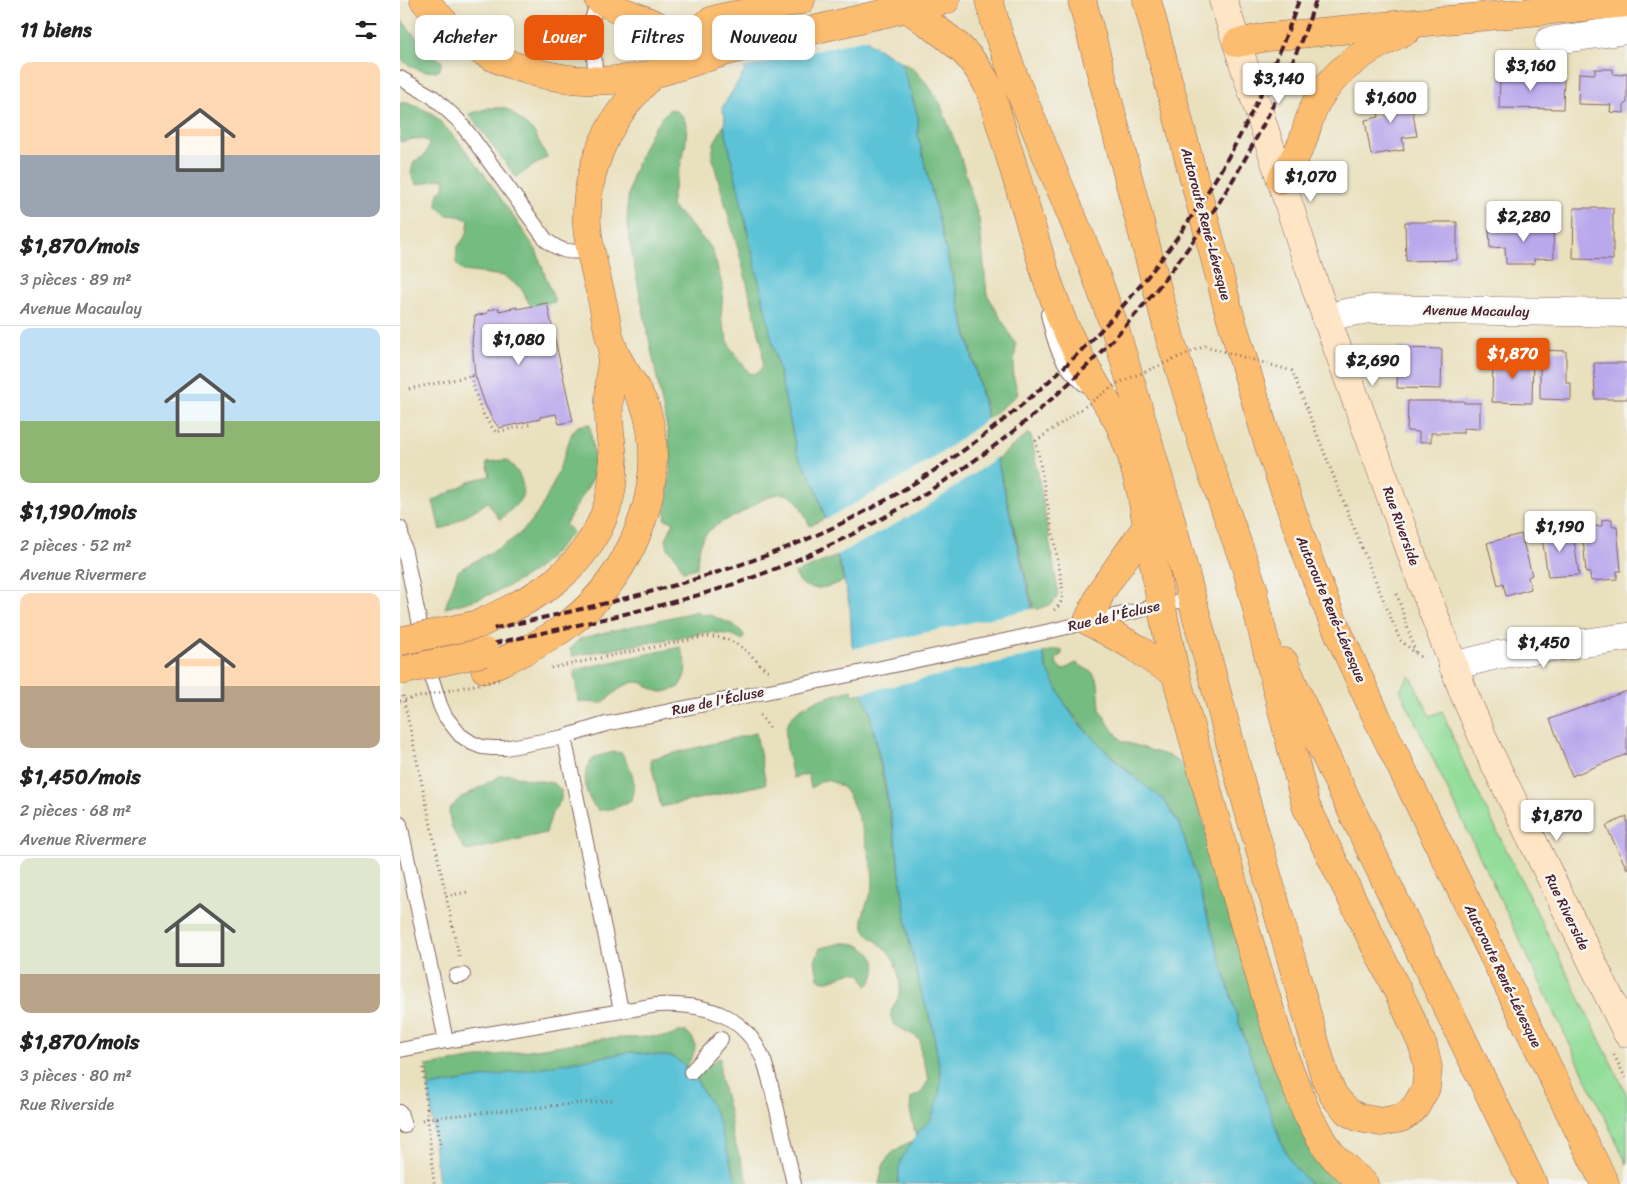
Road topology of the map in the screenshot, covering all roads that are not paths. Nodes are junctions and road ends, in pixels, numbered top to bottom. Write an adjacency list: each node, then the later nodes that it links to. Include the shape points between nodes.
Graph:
1 (424, 0): 24 (main road, via 456,33 498,58 542,74 570,80)
2 (599, 0): 12 (lane); 14 (main road, via 647,20)
3 (801, 0): 14 (main road)
4 (946, 0): 10 (main road)
5 (989, 0): 33 (main road, via 1013,74 1114,326)
6 (1082, 0): 32 (main road, via 1170,338 1208,461)
7 (1147, 0): 56 (main road, Autoroute René-Lévesque, via 1229,312 1269,446 1310,563 1386,736)
8 (1223, 0): 19 (street, Rue Riverside)
9 (1627, 3): 13 (main road)
10 (907, 8): 11 (main road); 30 (main road, via 952,39 984,78 996,105 1047,279 1064,323 1080,358 1106,398 1132,454)
11 (871, 11): 15 (main road)
12 (594, 15)
13 (1422, 23): 19 (main road, via 1267,37); 25 (main road, via 1372,47 1330,84 1316,103 1302,142)
14 (709, 26): 16 (main road); 22 (main road)
15 (815, 26)
16 (712, 30)
17 (1627, 30): 18 (street)
18 (1549, 41)
19 (1237, 43): 25 (street, Rue Riverside)
20 (712, 55): 22 (main road)
21 (594, 60): 24 (lane)
22 (652, 74): 24 (main road); 26 (main road, via 619,112 596,160 587,212)
23 (400, 78): 26 (lane, via 433,97 458,120 546,240 566,252)
24 (596, 80)
25 (1281, 180): 28 (street, Rue Riverside)
26 (591, 250): 29 (main road)
27 (1627, 313): 28 (street, Avenue Macaulay, via 1370,309)
28 (1326, 319): 40 (street, Rue Riverside)
29 (612, 347): 35 (main road, via 609,416 614,458 612,491 591,542 563,575 544,590 519,605); 42 (main road, via 646,409 652,464 650,489 642,519 619,569 596,600 568,625 539,643 491,667)
30 (1147, 526): 34 (main road); 36 (main road, via 1102,590)
31 (400, 528): 43 (lane, Rue de l'Écluse, via 430,673 440,705 452,726 472,743 492,748)
32 (1248, 574): 33 (main road, via 1306,806 1427,1057 1426,1088 1416,1106 1401,1118 1381,1122 1348,1112 1324,1077); 55 (main road, via 1292,683)
33 (1192, 598): 34 (lane, Rue de l'Écluse)
34 (1161, 604): 36 (lane, Rue de l'Écluse); 41 (main road)
35 (476, 617): 37 (main road); 39 (main road, bridge)
36 (1088, 621): 41 (main road); 43 (lane, Rue de l'Écluse, via 849,675 606,724)
37 (400, 625)
38 (1627, 637): 40 (street, via 1478,658)
39 (400, 641)
40 (1454, 666): 46 (street, Rue Riverside, via 1490,754)
41 (1175, 672): 54 (main road, via 1247,934 1294,1084 1324,1144)
42 (401, 682)
43 (564, 737): 45 (lane)
44 (400, 824): 48 (lane)
45 (621, 1010): 48 (lane); 53 (lane, via 657,1005 695,1006 725,1016 747,1033 766,1069)
46 (1627, 1033)
47 (722, 1039): 50 (lane)
48 (446, 1041): 49 (lane)
49 (400, 1050)
50 (691, 1072)
51 (400, 1112): 52 (lane)
52 (404, 1126)
53 (794, 1184)
54 (1364, 1184)
55 (1533, 1184)
56 (1605, 1184)

